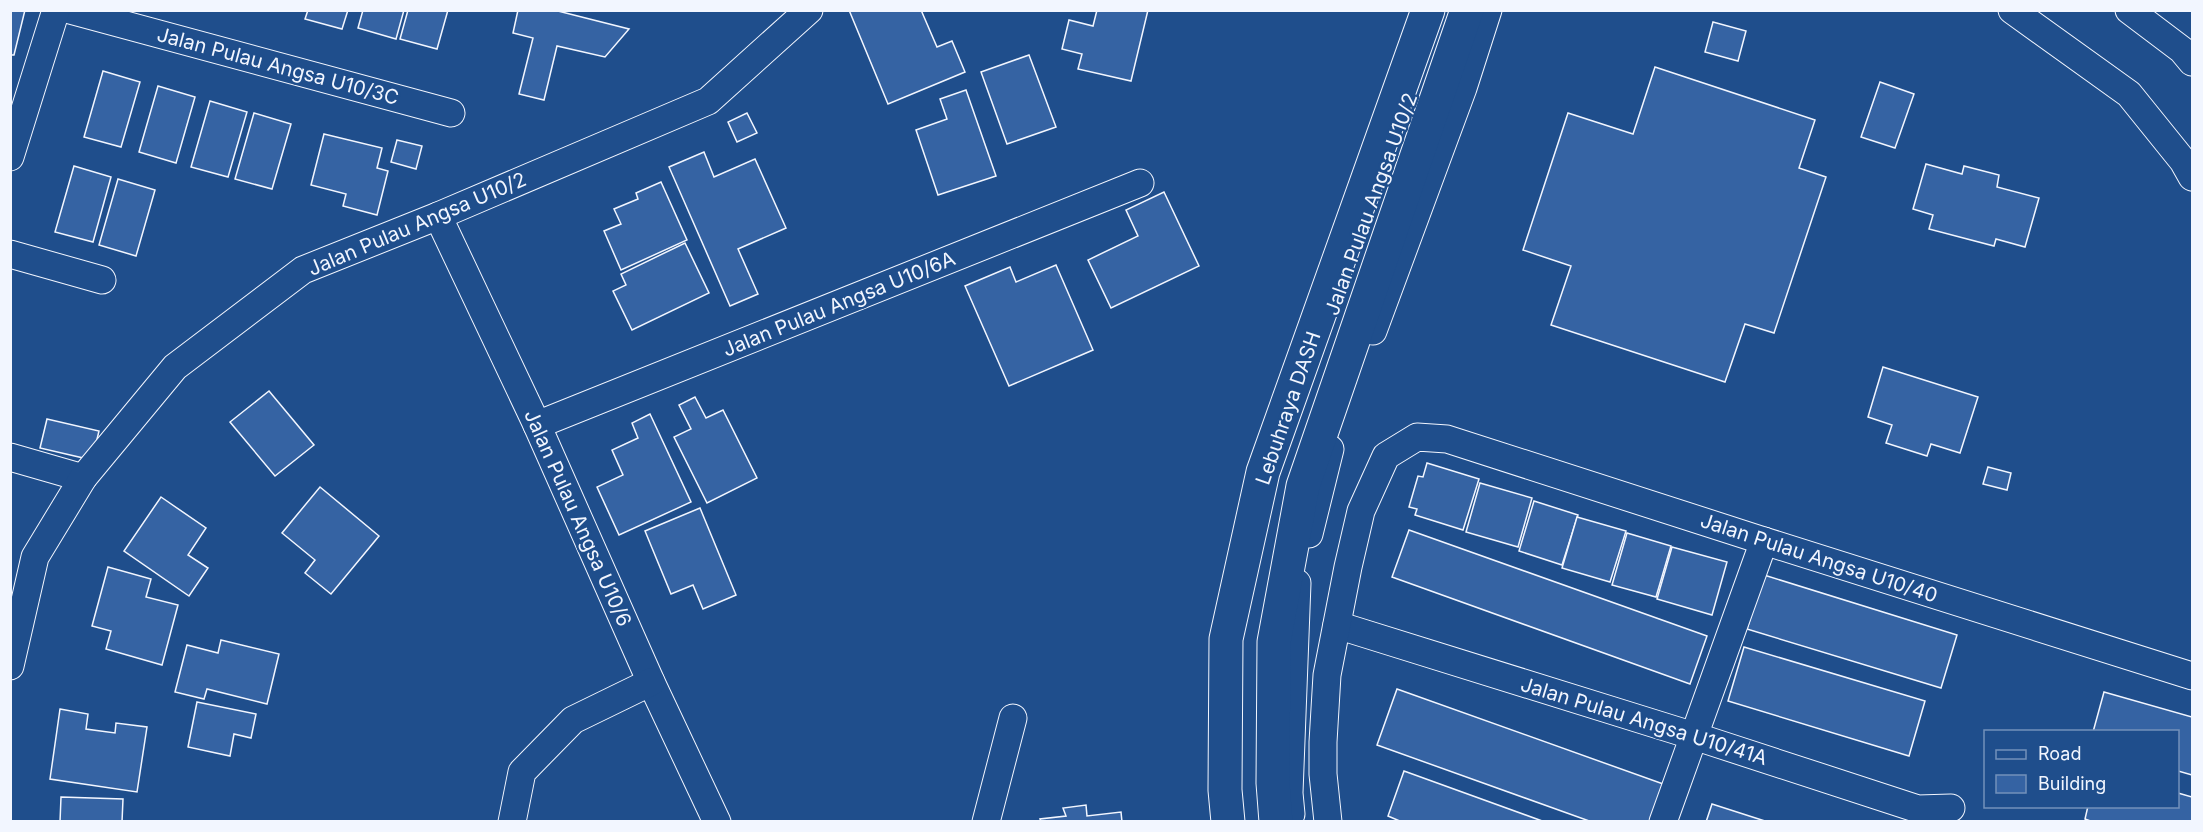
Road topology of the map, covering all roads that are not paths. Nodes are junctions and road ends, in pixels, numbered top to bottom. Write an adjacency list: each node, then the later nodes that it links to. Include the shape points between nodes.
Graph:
1 (56, 10): 12 (street)
2 (70, 10): 11 (street, Jalan Pulau Angsa U10/3C)
3 (808, 10): 15 (street, Jalan Pulau Angsa U10/2, via 708,101)
4 (1428, 10): 32 (highway, Lebuhraya DASH, via 1263,472 1226,639)
5 (1443, 10): 33 (street, Jalan Pulau Angsa U10/2, via 1345,270 1258,537 1236,642)
6 (1467, 10): 34 (highway, Lebuhraya DASH, via 1303,486 1274,642)
7 (1488, 10): 35 (street, via 1463,88 1331,444 1296,586 1289,793)
8 (2012, 10): 13 (street, via 2129,94)
9 (2129, 10): 10 (street)
10 (2193, 62)
11 (451, 113)
12 (10, 157)
13 (2193, 177)
14 (1140, 183): 18 (street, Jalan Pulau Angsa U10/6A)
15 (438, 216): 18 (street, Jalan Pulau Angsa U10/6); 20 (street, Jalan Pulau Angsa U10/2, via 303,270 175,367)
16 (10, 254): 17 (street)
17 (102, 280)
18 (537, 426): 25 (street, Jalan Pulau Angsa U10/6)
19 (10, 457): 20 (street)
20 (83, 478): 23 (street, Jalan Pulau Angsa U10/2, via 35,557)
21 (1764, 541): 22 (street, Jalan Pulau Angsa U10/40, via 1447,439 1417,437 1386,456 1361,511); 24 (street, Jalan Pulau Angsa U10/40); 27 (street)
22 (1337, 626): 27 (street, Jalan Pulau Angsa U10/41A); 36 (street, Jalan Pulau Angsa U10/40, via 1328,675 1323,742)
23 (10, 666)
24 (2193, 676)
25 (651, 682): 29 (street, via 573,720 522,772); 30 (street, Jalan Pulau Angsa U10/6)
26 (1013, 718): 31 (street)
27 (1694, 736): 28 (street, Jalan Pulau Angsa U10/41A, via 1918,809); 37 (street)
28 (1951, 808)
29 (512, 822)
30 (717, 822)
31 (986, 822)
32 (1228, 822)
33 (1237, 822)
34 (1276, 822)
35 (1292, 822)
36 (1328, 822)
37 (1663, 822)

